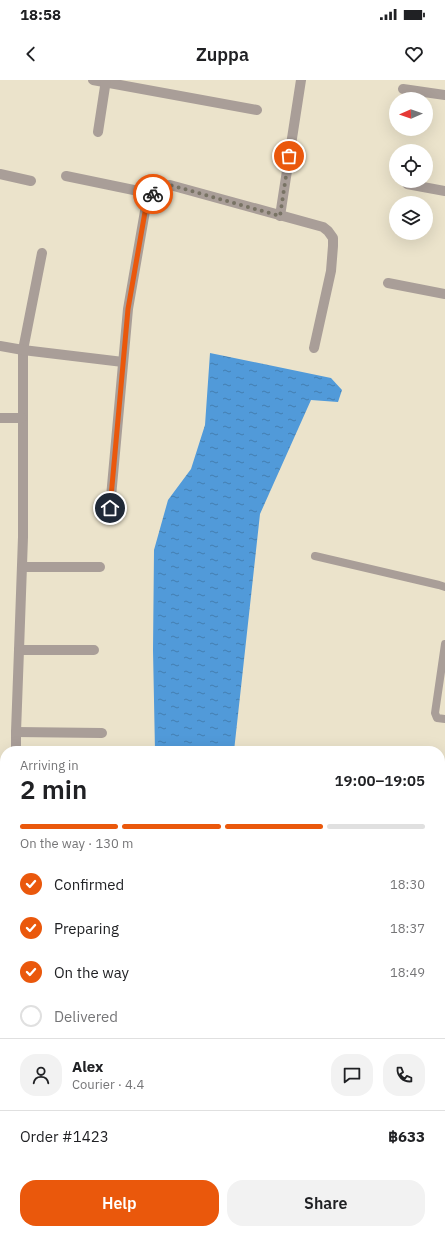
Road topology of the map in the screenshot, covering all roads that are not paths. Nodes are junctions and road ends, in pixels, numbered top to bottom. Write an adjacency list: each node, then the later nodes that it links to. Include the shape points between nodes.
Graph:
1 (93, 80): 3 (street)
2 (301, 80): 14 (street)
3 (106, 81): 6 (street); 7 (street)
4 (403, 89): 5 (street)
5 (445, 94)
6 (257, 110)
7 (98, 132)
8 (0, 174): 10 (street)
9 (66, 176): 13 (street)
10 (31, 181)
11 (429, 188): 12 (street)
12 (445, 191)
13 (153, 194): 14 (street, via 163,186 170,185); 21 (street, via 145,212 128,309)
14 (280, 216): 19 (street, via 323,227 333,238 331,271)
15 (42, 253): 20 (street)
16 (388, 283): 17 (street)
17 (445, 294)
18 (0, 346): 20 (street)
19 (314, 348)
20 (23, 350): 21 (street); 23 (street)
21 (123, 362): 24 (street)
22 (0, 418): 23 (street)
23 (22, 418): 26 (street)
24 (110, 508)
25 (315, 556): 28 (lane)
26 (22, 567): 27 (street); 30 (street)
27 (100, 567)
28 (445, 587)
29 (445, 644): 32 (lane, via 435,713 437,718)
30 (19, 650): 31 (street); 33 (street)
31 (94, 650)
32 (445, 719)
33 (16, 732): 34 (street); 35 (street)
34 (102, 733)
35 (16, 746)

